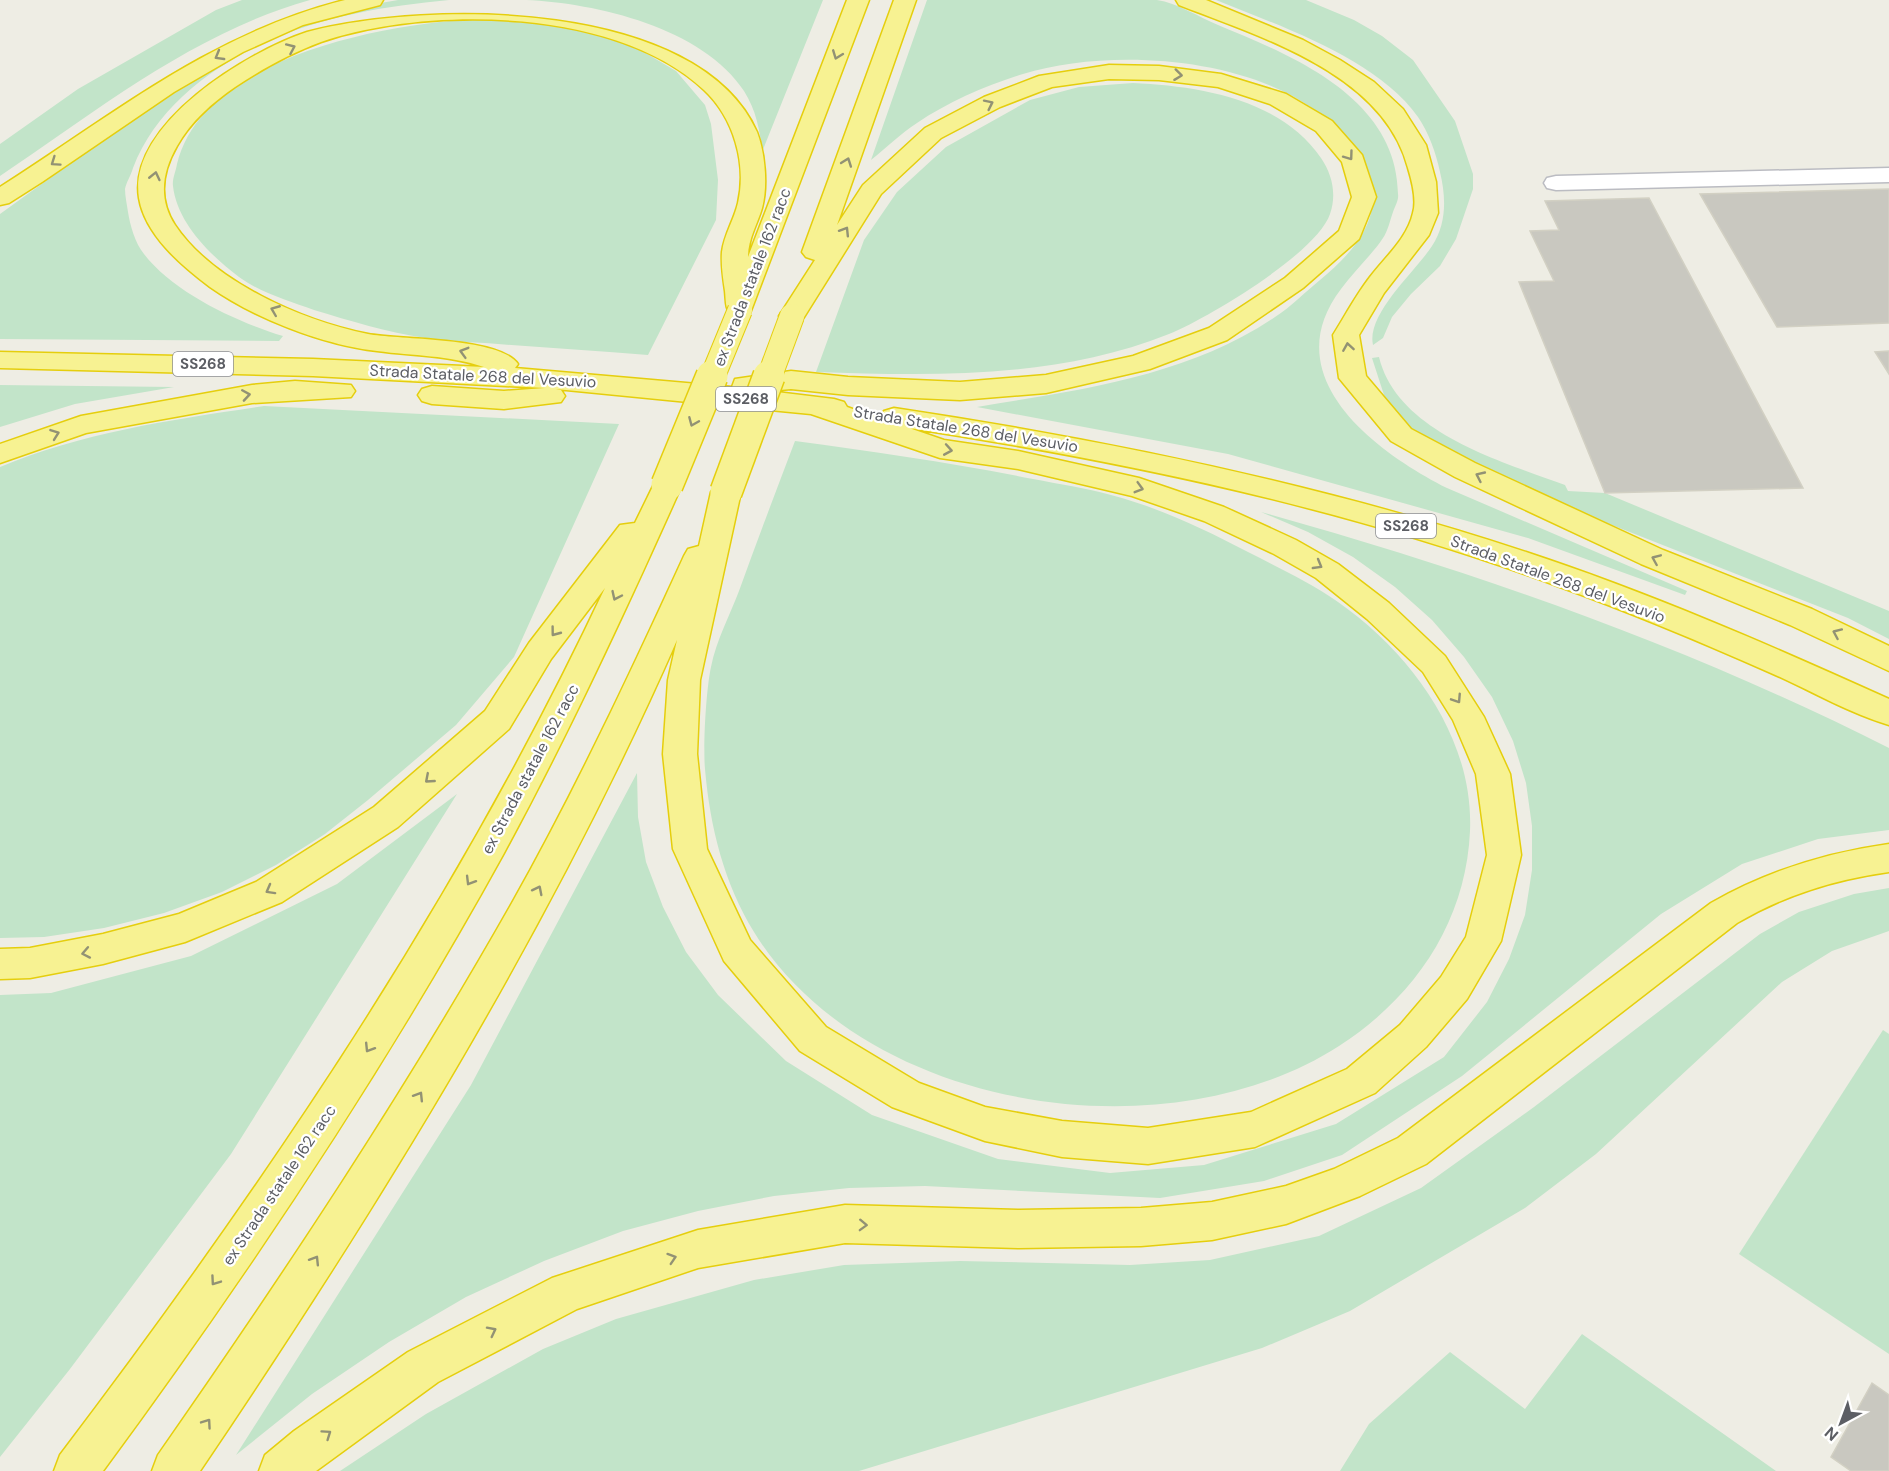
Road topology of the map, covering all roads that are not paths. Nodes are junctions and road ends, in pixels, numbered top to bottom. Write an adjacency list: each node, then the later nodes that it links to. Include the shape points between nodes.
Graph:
1 (372, 0): 7 (highway, one-way to 7, via 323,11 227,51 155,93)
2 (858, 0): 8 (highway, ex Strada statale 162 racc, one-way to 8)
3 (905, 0): 9 (highway, one-way to 3)
4 (1187, 0): 18 (highway, one-way to 4, via 1801,617 1652,557 1465,470 1401,435 1353,378 1346,335 1373,291 1407,250 1426,212 1422,163 1403,125 1373,91 1322,58)
5 (1889, 175): 6 (lane)
6 (1556, 183)
7 (0, 198)
8 (740, 310): 11 (highway, one-way to 8, via 452,348 371,342 312,325 244,298 192,260 159,221 151,197 154,176 176,125 216,88 270,57 316,36 387,18 460,8 533,8 598,20 655,40 698,69 726,102 746,135 752,195 735,248); 16 (highway, ex Strada statale 162 racc, one-way to 16, bridge)
9 (792, 316): 13 (highway, one-way to 13, via 872,190 933,133 992,102 1047,81 1109,72 1158,73 1221,81 1278,99 1324,126 1354,160 1364,197 1350,234 1294,283 1218,334 1140,363 1046,384 960,390 791,380); 17 (highway, bridge)
10 (0, 360): 11 (highway, Strada Statale 268 del Vesuvio / SS268, via 279,366)
11 (560, 380): 12 (highway, Strada Statale 268 del Vesuvio / SS268)
12 (642, 387): 13 (highway, Strada Statale 268 del Vesuvio / SS268); 15 (highway, one-way to 12, via 81,425 262,393 307,390 504,400)
13 (680, 392): 14 (highway, Strada Statale 268 del Vesuvio / SS268)
14 (813, 405): 17 (highway, one-way to 17, via 940,449 1018,460 1139,488 1214,514 1327,571 1378,611 1434,664 1468,717 1493,774 1504,855 1483,941 1454,988 1413,1036 1361,1082 1255,1130 1148,1146 1062,1139 985,1124 906,1095 813,1039 737,950 690,849 680,753 684,680); 19 (highway, Strada Statale 268 del Vesuvio / SS268, via 1054,442 1198,470 1344,508 1463,543 1601,591)
15 (0, 454)
16 (667, 485): 21 (highway, one-way to 21, via 540,651 497,720 386,817 268,892 185,927 103,949 30,963); 22 (highway, ex Strada statale 162 racc, one-way to 22, via 542,749 394,1007 290,1173 141,1386)
17 (726, 492): 23 (highway, one-way to 17, via 254,1356 432,1075 529,908 690,578)
18 (1889, 659)
19 (1889, 713)
20 (1889, 858): 24 (highway, one-way to 20, via 423,1367 567,1292 698,1249 845,1224 1019,1229 1141,1227 1212,1221 1286,1205 1346,1183 1412,1151 1724,913 1762,890 1844,863)
21 (0, 964)
22 (76, 1471)
23 (174, 1471)
24 (281, 1471)

